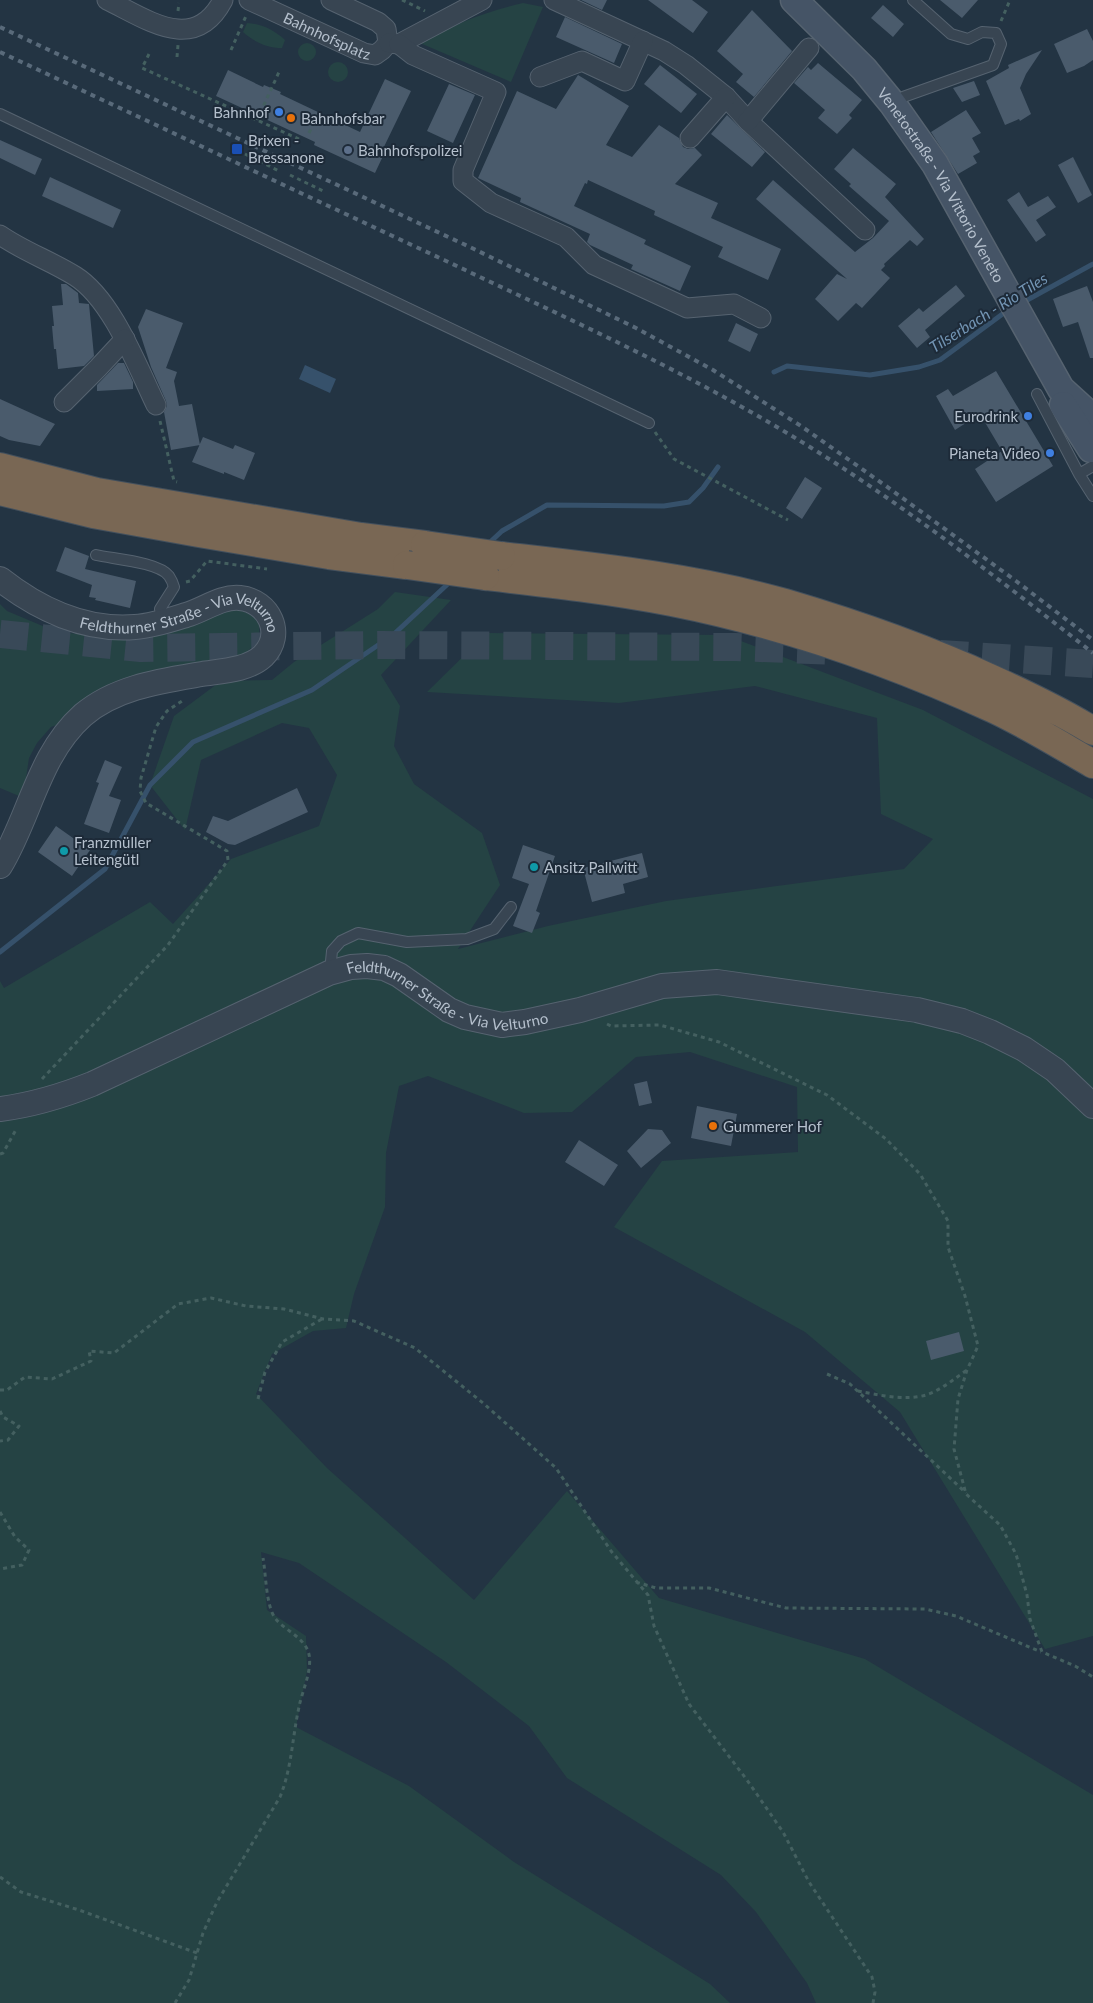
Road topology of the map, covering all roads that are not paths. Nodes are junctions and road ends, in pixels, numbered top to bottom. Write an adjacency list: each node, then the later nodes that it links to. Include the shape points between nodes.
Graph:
1 (107, 0): 2 (street, via 158,25 178,30 202,25)
2 (223, 0)
3 (331, 0): 10 (street, Bahnhofsplatz, via 378,22 386,29)
4 (482, 0): 10 (street)
5 (554, 0): 9 (street)
6 (794, 0): 14 (main road, Venetostraße - Via Vittorio Veneto, via 858,63)
7 (913, 0): 14 (lane, via 951,34 968,39 982,32 996,33 1001,44 992,65)
8 (248, 7): 10 (street, Bahnhofsplatz, via 364,53 375,55)
9 (643, 41): 12 (street, via 624,81 582,61); 13 (street, via 686,65)
10 (393, 44): 20 (street, via 496,92 463,170 464,181 491,203 566,237 594,265 687,308 734,304)
11 (809, 48): 16 (street)
12 (540, 77)
13 (726, 97): 16 (street); 17 (street)
14 (892, 103): 22 (main road, Venetostraße - Via Vittorio Veneto, via 935,164 1000,279 1026,327)
15 (0, 114): 26 (lane)
16 (748, 121): 18 (street)
17 (690, 138)
18 (865, 230)
19 (0, 235): 21 (street, via 76,277 97,296)
20 (761, 318)
21 (125, 339): 23 (street); 24 (street)
22 (1049, 391): 25 (main road, Venetostraße - Via Vittorio Veneto); 27 (main road, Venetostraße - Via Vittorio Veneto, via 1063,406)
23 (64, 402)
24 (156, 405)
25 (1093, 418)
26 (649, 423)
27 (1090, 460): 30 (lane)
28 (0, 466): 32 (highway, bridge, via 97,492 425,545)
29 (0, 491): 32 (highway, bridge, via 93,514 329,554 407,565)
30 (1093, 496)
31 (96, 555): 34 (lane, via 150,566 169,575 174,587 160,609)
32 (493, 566): 35 (highway, via 600,567 660,576 784,603 956,662 1066,714); 36 (highway, via 671,602 841,648 996,710)
33 (0, 579): 34 (street, Feldthurner Straße - Via Velturno, via 36,604 86,623 136,627)
34 (162, 622): 37 (street, Feldthurner Straße - Via Velturno, via 220,601 238,598 258,604 267,612 274,628 273,639 263,656 253,663 132,688 112,696 82,716 51,753)
35 (1093, 731)
36 (1093, 764)
37 (0, 866)
38 (510, 907): 39 (lane, via 494,929 467,939 407,942 358,933 341,941 332,952)
39 (329, 973): 40 (street, Feldthurner Straße - Via Velturno, via 359,966 384,968 450,1010 482,1022 502,1025 580,1010 662,986 717,982 917,1010 962,1021 1024,1048 1055,1070); 41 (street, Feldthurner Straße - Via Velturno, via 92,1084 61,1096)
40 (1093, 1106)
41 (0, 1109)

